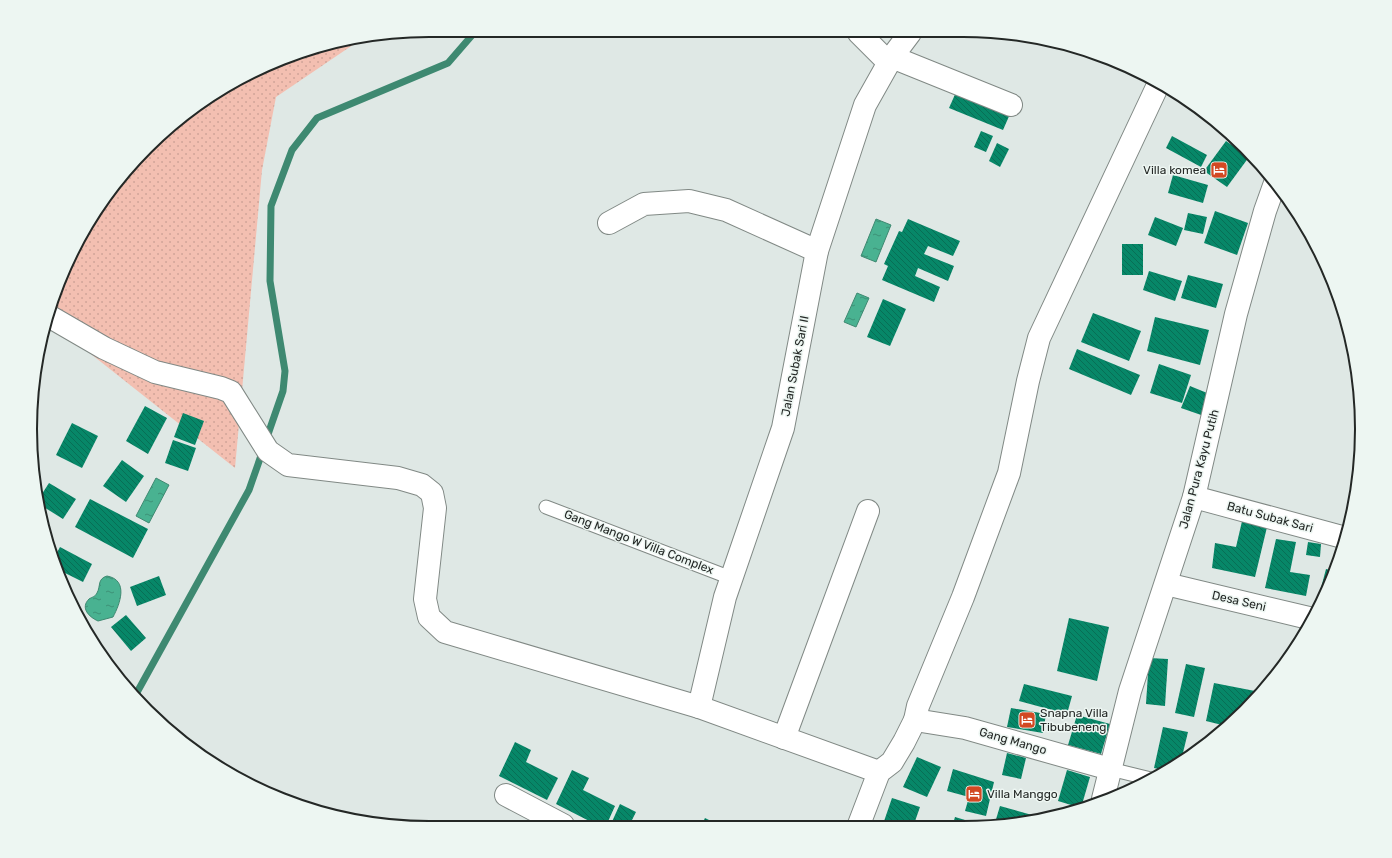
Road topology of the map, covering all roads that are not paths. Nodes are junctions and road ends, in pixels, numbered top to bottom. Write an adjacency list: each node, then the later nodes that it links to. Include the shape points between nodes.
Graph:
1 (864, 37): 3 (street)
2 (907, 37): 3 (street, Jalan Subak Sari II)
3 (891, 60): 5 (street); 8 (street, Jalan Subak Sari II, via 865,105)
4 (1156, 89): 18 (street, via 1039,338 1009,473 963,597 918,706)
5 (1011, 104)
6 (1273, 189): 10 (street, Jalan Pura Kayu Putih, via 1236,314)
7 (609, 223): 8 (street, via 644,204 689,201 726,210)
8 (818, 251): 14 (street, Jalan Subak Sari II, via 784,428)
9 (53, 318): 17 (street, via 104,348 154,372 231,392 268,451 288,464 398,478 422,485 432,493 435,508 425,599 429,617 445,632)
10 (1194, 497): 13 (street, Batu Subak Sari); 15 (street, Jalan Pura Kayu Putih)
11 (546, 506): 14 (lane, Gang Mango W Villa Complex)
12 (868, 511): 19 (street)
13 (1340, 536)
14 (732, 578): 17 (street, Jalan Subak Sari II, via 725,597)
15 (1166, 584): 16 (street, Desa Seni); 20 (street, Jalan Pura Kayu Putih, via 1130,691)
16 (1306, 617)
17 (699, 707): 19 (street)
18 (915, 720): 20 (street, Gang Mango, via 965,728); 21 (street, via 892,762)
19 (784, 738): 21 (street)
20 (1110, 769): 22 (lane); 23 (street, Jalan Pura Kayu Putih)
21 (879, 772): 26 (street)
22 (1143, 777)
23 (1104, 794)
24 (506, 795): 25 (street)
25 (555, 821)
26 (860, 821)

